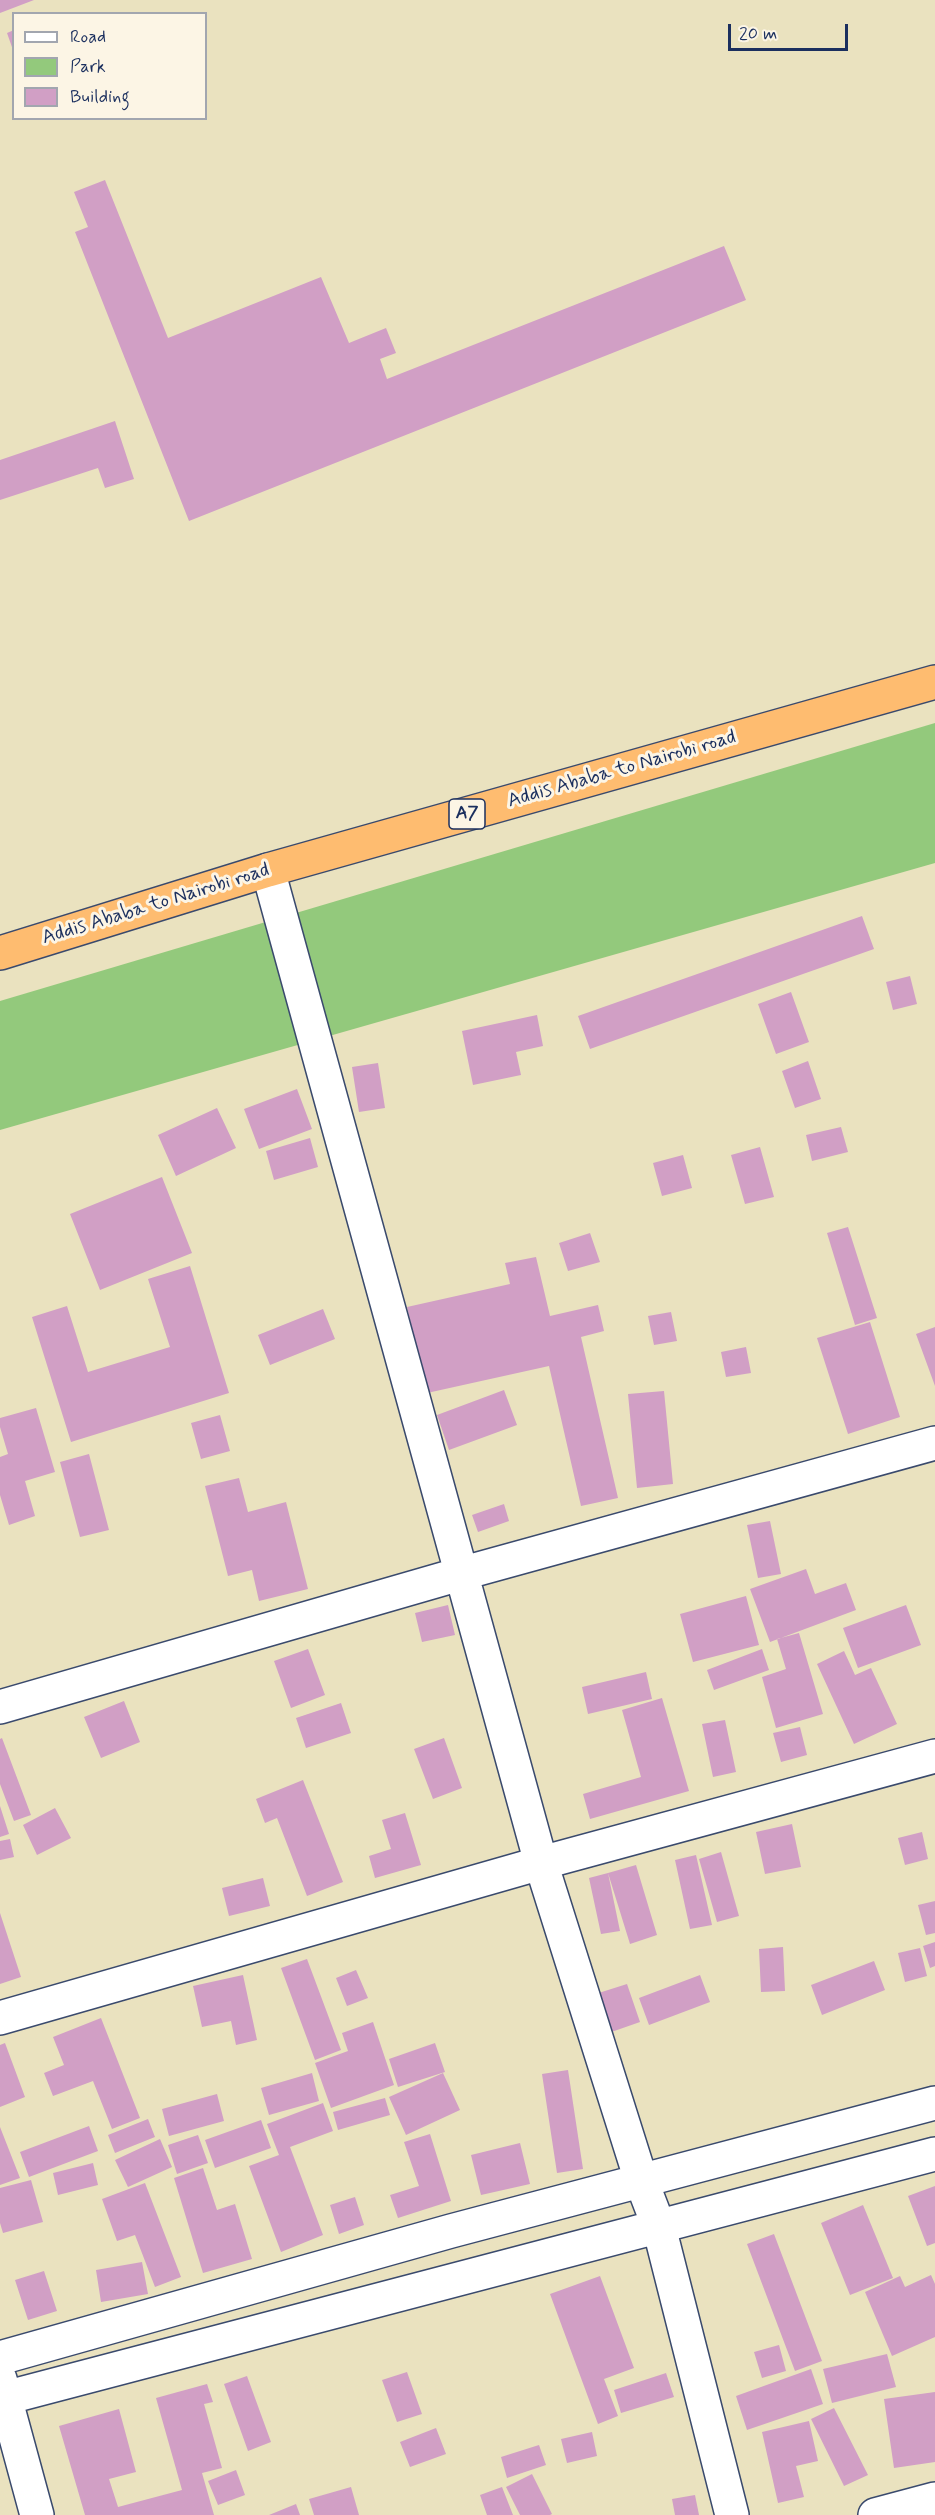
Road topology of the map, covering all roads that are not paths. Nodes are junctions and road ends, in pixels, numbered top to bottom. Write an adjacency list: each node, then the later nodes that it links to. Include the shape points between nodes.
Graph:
1 (935, 682): 2 (highway, Addis Ababa to Nairobi road / A7)
2 (268, 870): 3 (highway, Addis Ababa to Nairobi road / A7); 5 (street)
3 (0, 953)
4 (935, 1443): 5 (street)
5 (460, 1574): 6 (street); 8 (street)
6 (0, 1707)
7 (935, 1756): 8 (street)
8 (541, 1863): 9 (street); 12 (street)
9 (0, 2018)
10 (935, 2103): 12 (street)
11 (935, 2154): 13 (street)
12 (641, 2180): 13 (street); 14 (street)
13 (659, 2227): 15 (street); 18 (street)
14 (0, 2358)
15 (2, 2392): 17 (street)
16 (935, 2499): 19 (street)
17 (37, 2515)
18 (732, 2515)
19 (875, 2515)

